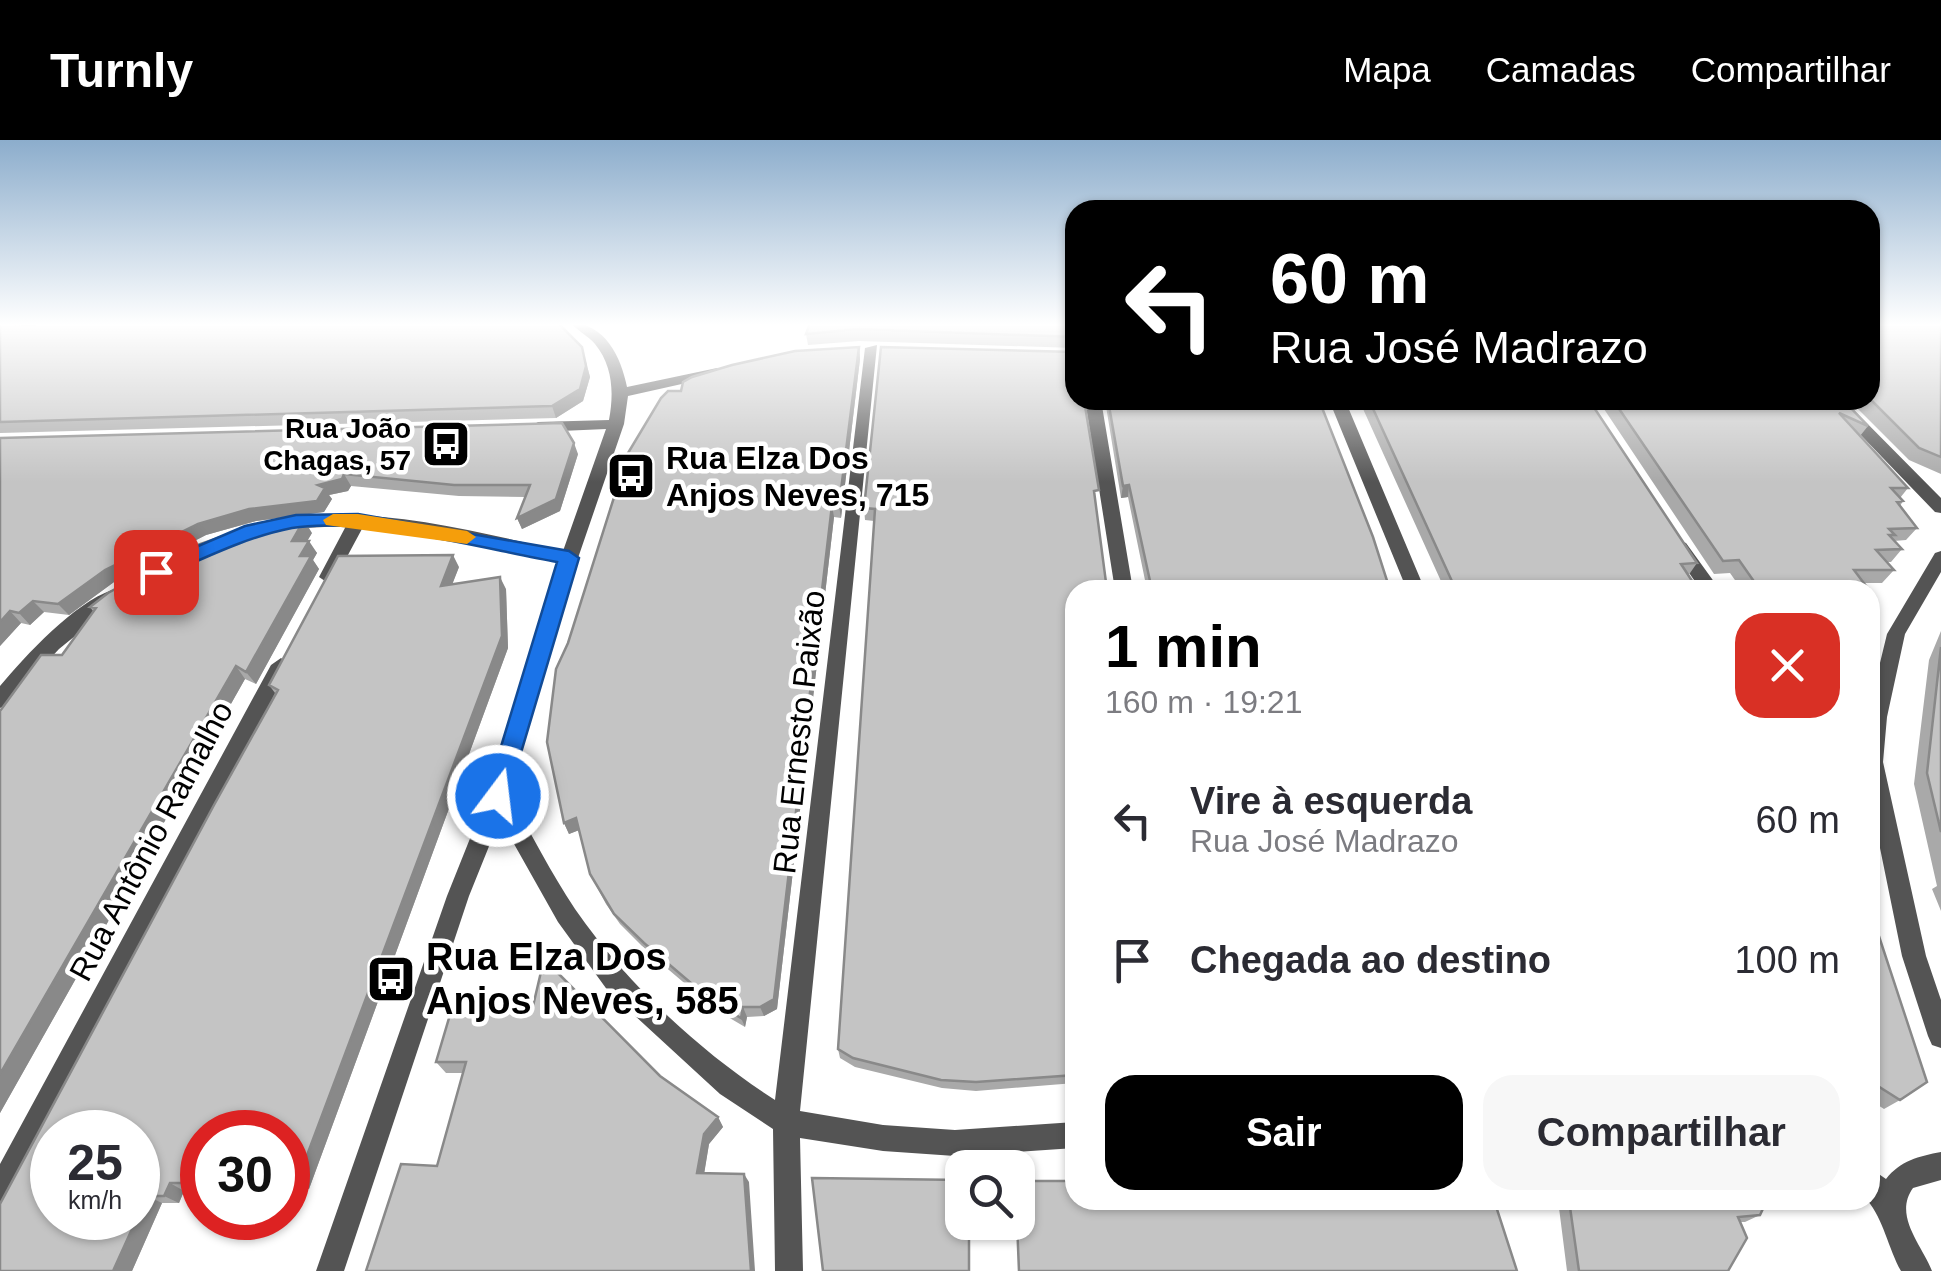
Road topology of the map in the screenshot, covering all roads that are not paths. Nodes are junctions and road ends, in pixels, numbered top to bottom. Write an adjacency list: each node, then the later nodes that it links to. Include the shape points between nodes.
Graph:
1 (616, 376): 4 (street)
2 (701, 376): 4 (street)
3 (870, 376): 27 (street, Rua Ernesto Paixão)
4 (622, 393): 8 (street)
5 (1095, 410): 16 (street)
6 (1342, 410): 17 (street)
7 (1845, 410): 10 (street)
8 (616, 424): 9 (street); 15 (street)
9 (524, 428)
10 (1941, 508)
11 (358, 520): 12 (street, via 296,521); 15 (street); 20 (street)
12 (245, 532)
13 (1675, 538): 18 (street)
14 (1941, 557): 23 (street, via 1896,634)
15 (569, 558): 24 (street)
16 (1122, 580)
17 (1412, 580)
18 (1704, 580)
19 (123, 588): 22 (street, via 72,624)
20 (312, 606)
21 (294, 641): 30 (street, Rua Antônio Ramalho)
22 (0, 700)
23 (1880, 703)
24 (498, 796): 27 (street, via 566,914 617,983 729,1085); 33 (street)
25 (1880, 801): 26 (street, via 1914,956)
26 (1941, 1036)
27 (786, 1122): 28 (street, via 954,1143); 34 (street, Rua Ernesto Paixão)
28 (1065, 1135)
29 (1941, 1166): 32 (street, via 1905,1175)
30 (0, 1192)
31 (1880, 1194): 32 (street)
32 (1891, 1207): 35 (street)
33 (330, 1271)
34 (789, 1271)
35 (1918, 1271)

